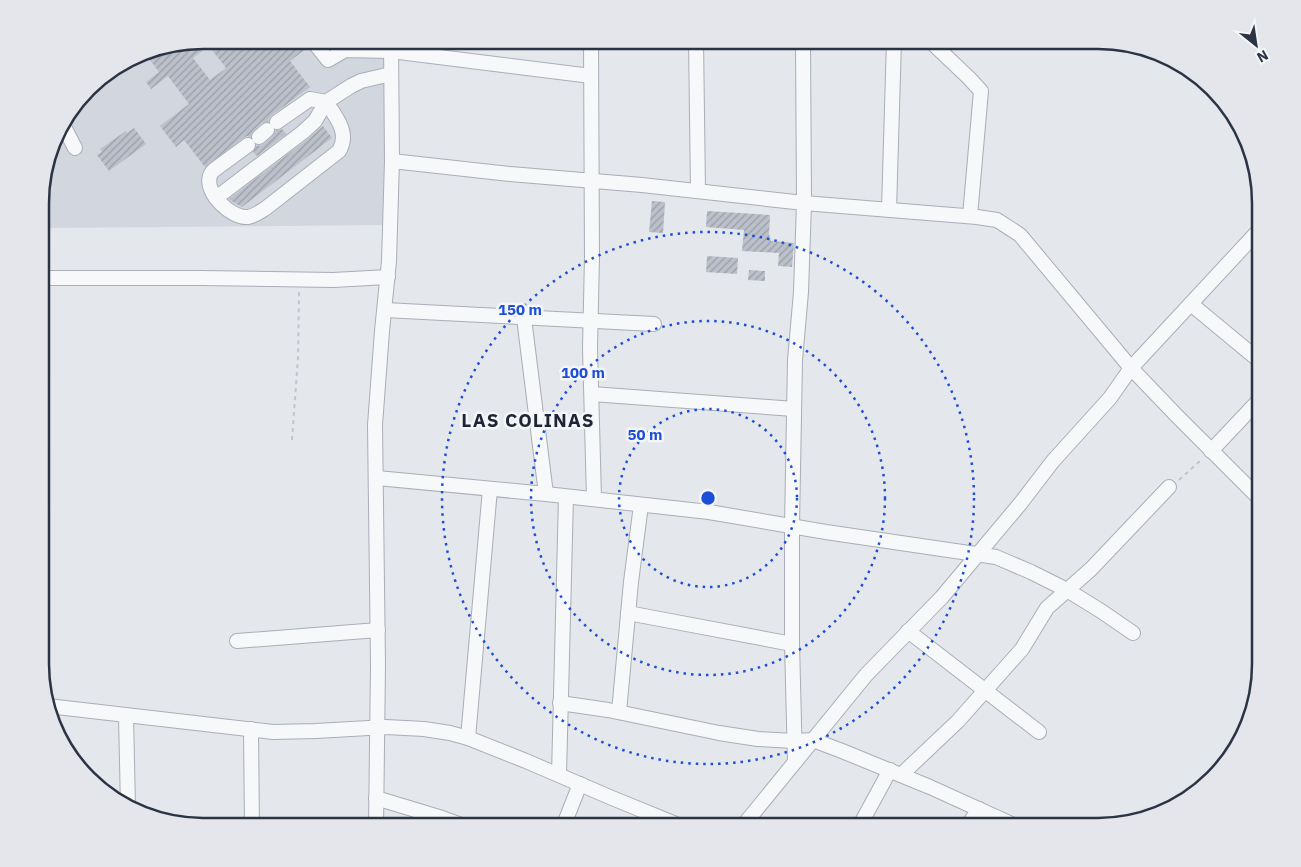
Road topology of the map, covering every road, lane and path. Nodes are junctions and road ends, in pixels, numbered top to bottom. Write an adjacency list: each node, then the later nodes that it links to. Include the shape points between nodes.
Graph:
1 (319, 49): 2 (street, via 328,60)
2 (338, 49)
3 (391, 49): 10 (street)
4 (411, 49): 11 (street)
5 (591, 49): 11 (street)
6 (696, 49): 17 (street)
7 (802, 49): 19 (street)
8 (894, 49): 20 (street)
9 (938, 49): 21 (street, via 981,91)
10 (391, 74): 12 (street, via 361,81); 15 (street)
11 (591, 76): 16 (street)
12 (326, 102): 18 (street, via 315,121 303,132); 18 (street, via 310,99 214,170 210,175); 18 (street, via 342,128 344,138 339,151 256,214 247,217 228,211)
13 (66, 131): 14 (street)
14 (75, 148)
15 (392, 161): 16 (street); 23 (street)
16 (591, 180): 17 (street); 29 (street)
17 (698, 191): 19 (street)
18 (216, 198)
19 (804, 203): 20 (street); 35 (street)
20 (889, 210): 21 (street)
21 (970, 216): 32 (street, via 997,220 1020,235)
22 (1252, 238): 26 (street)
23 (388, 277): 25 (street); 27 (street)
24 (49, 278): 25 (street)
25 (299, 280): 36 (path)
26 (1191, 304): 31 (street); 32 (street)
27 (385, 310): 28 (street); 38 (street, via 375,425)
28 (524, 318): 29 (street); 42 (street)
29 (590, 322): 30 (street); 33 (street)
30 (654, 324)
31 (1252, 355)
32 (1131, 368): 37 (street); 47 (street, via 1110,398 1053,461)
33 (592, 394): 35 (street); 44 (street)
34 (1252, 408): 37 (street)
35 (794, 409): 46 (street)
36 (292, 440)
37 (1211, 451): 39 (path); 41 (street)
38 (377, 478): 40 (street); 50 (street)
39 (1169, 487): 48 (street)
40 (490, 489): 42 (street); 63 (street)
41 (1252, 491)
42 (546, 494): 43 (street)
43 (566, 497): 44 (street); 56 (street)
44 (594, 500): 45 (street)
45 (641, 505): 46 (street); 49 (street)
46 (792, 526): 47 (street); 54 (street)
47 (978, 554): 48 (street, via 996,557); 51 (street)
48 (1067, 590): 52 (street); 55 (street, via 1047,608 1022,649)
49 (628, 613): 54 (street); 58 (street)
50 (378, 630): 53 (street); 60 (street)
51 (908, 631): 55 (street); 64 (street, via 866,675)
52 (1133, 633)
53 (237, 641)
54 (792, 644): 65 (street)
55 (985, 690): 62 (street); 67 (street, via 958,720)
56 (560, 703): 58 (street); 68 (street)
57 (55, 707): 59 (street)
58 (619, 712): 65 (street, via 719,733)
59 (126, 716): 61 (street); 70 (street)
60 (377, 728): 61 (street); 63 (street, via 424,729); 71 (street)
61 (251, 730): 73 (street)
62 (1039, 732)
63 (468, 738): 68 (street)
64 (813, 740): 65 (street); 66 (street); 67 (street)
65 (795, 741): 66 (street)
66 (795, 762): 78 (street)
67 (895, 773): 72 (street); 79 (street)
68 (558, 775): 69 (street)
69 (580, 784): 76 (street); 77 (street)
70 (128, 798)
71 (376, 798): 74 (street); 75 (street)
72 (979, 809): 80 (street); 81 (street)
73 (253, 818)
74 (376, 818)
75 (442, 818)
76 (567, 818)
77 (661, 818)
78 (750, 818)
79 (865, 818)
80 (973, 818)
81 (998, 818)

